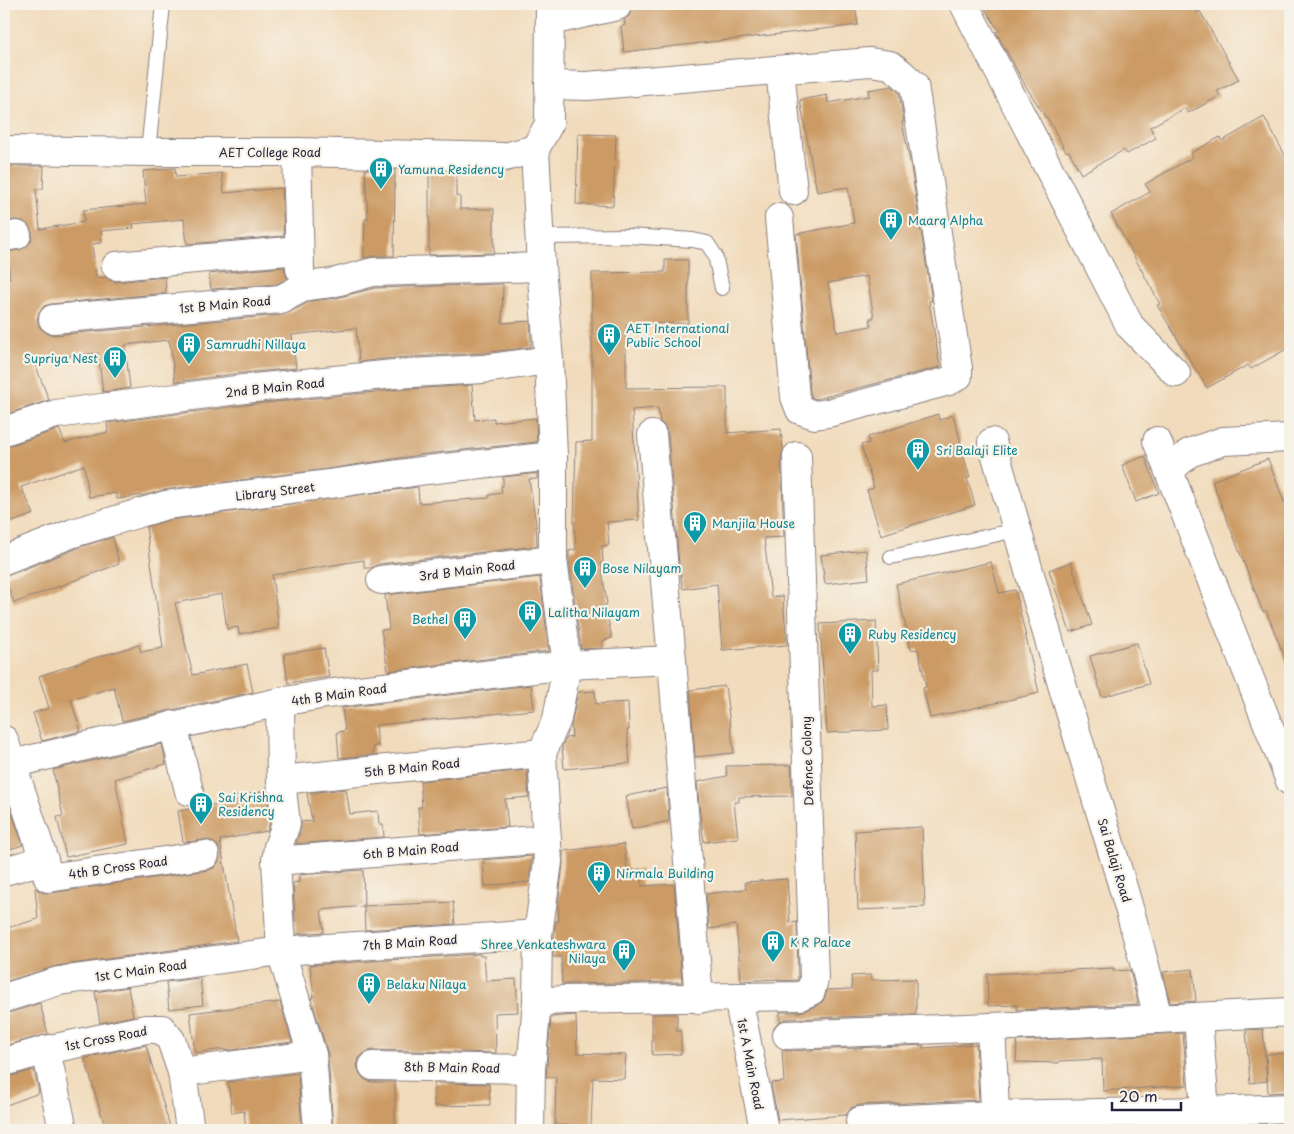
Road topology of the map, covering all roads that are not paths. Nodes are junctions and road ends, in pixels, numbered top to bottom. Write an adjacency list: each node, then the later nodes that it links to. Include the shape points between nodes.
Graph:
1 (163, 4): 9 (lane)
2 (964, 4): 21 (street, via 1130,326)
3 (617, 6): 4 (street)
4 (550, 12): 6 (street)
5 (780, 70): 6 (street, via 587,86); 11 (street); 12 (street, via 870,62 890,65 914,85 958,376 949,382 828,413 816,415 800,410 795,397)
6 (549, 85): 7 (street, via 548,124)
7 (535, 149): 10 (street, AET College Road, via 505,157); 13 (street)
8 (4, 150): 9 (street, AET College Road)
9 (148, 152): 10 (street, AET College Road)
10 (297, 152): 14 (street)
11 (793, 191)
12 (779, 218)
13 (540, 237): 16 (street); 18 (lane, via 628,236 693,240 707,244 715,255)
14 (299, 250): 15 (street); 17 (street, via 300,272)
15 (116, 266)
16 (542, 267): 17 (street, 1st B Main Road, via 373,272); 20 (street)
17 (306, 286): 19 (street, 1st B Main Road, via 281,299)
18 (722, 288)
19 (53, 319)
20 (549, 360): 22 (street, 2nd B Main Road, via 244,390 56,414); 27 (street)
21 (1176, 373)
22 (4, 431)
23 (652, 435): 35 (street)
24 (1290, 438): 29 (street, via 1224,441 1189,453)
25 (1156, 441): 29 (street)
26 (987, 451): 30 (street, Sai Balaji Road)
27 (553, 456): 32 (street, Library Street, via 166,506 73,533); 33 (street)
28 (796, 456): 52 (street, Defence Colony, via 810,635 814,979 811,991 800,996)
29 (1168, 471): 42 (street)
30 (1017, 530): 31 (lane); 58 (street, Sai Balaji Road, via 1124,891)
31 (891, 557)
32 (4, 560)
33 (553, 560): 34 (street, 3rd B Main Road); 36 (street)
34 (381, 580)
35 (672, 660): 36 (street, 4th B Main Road); 54 (street)
36 (567, 665): 37 (street, 4th B Main Road); 40 (street, via 557,720)
37 (280, 702): 38 (street, 4th B Main Road); 41 (street)
38 (173, 725): 39 (street, 4th B Main Road, via 119,738); 43 (street)
39 (6, 749): 44 (street, 4th B Cross Road)
40 (542, 754): 41 (street, 5th B Main Road); 45 (street)
41 (281, 780): 48 (street, via 286,824)
42 (1290, 781)
43 (189, 791)
44 (12, 793): 47 (street, 4th B Cross Road)
45 (547, 839): 48 (street, 6th B Main Road); 50 (street, via 548,862)
46 (206, 855): 47 (street, 4th B Cross Road, via 48,878)
47 (44, 860): 49 (street)
48 (276, 861): 51 (street)
49 (4, 871)
50 (538, 934): 51 (street, 7th B Main Road); 55 (street)
51 (281, 951): 53 (street, 1st C Main Road, via 60,980); 62 (street)
52 (738, 997): 54 (street); 75 (street, 1st A Main Road)
53 (4, 998)
54 (698, 999): 55 (street)
55 (537, 1002): 65 (street)
56 (1290, 1012): 57 (street)
57 (1198, 1018): 58 (street); 69 (street)
58 (1158, 1020): 59 (street)
59 (991, 1026): 60 (street); 70 (street)
60 (787, 1035)
61 (46, 1050): 63 (street, 1st Cross Road); 66 (street, 1st Cross Road, via 146,1029 162,1030 171,1040); 71 (street)
62 (312, 1055): 66 (street); 73 (street)
63 (4, 1062)
64 (373, 1066): 65 (street, 8th B Main Road)
65 (531, 1068): 74 (street)
66 (182, 1072): 72 (street, 1st Cross Road)
67 (1290, 1108): 69 (street)
68 (860, 1121): 70 (street)
69 (1205, 1121): 70 (street)
70 (996, 1123)
71 (63, 1130)
72 (190, 1130)
73 (318, 1130)
74 (530, 1130)
75 (764, 1130)

